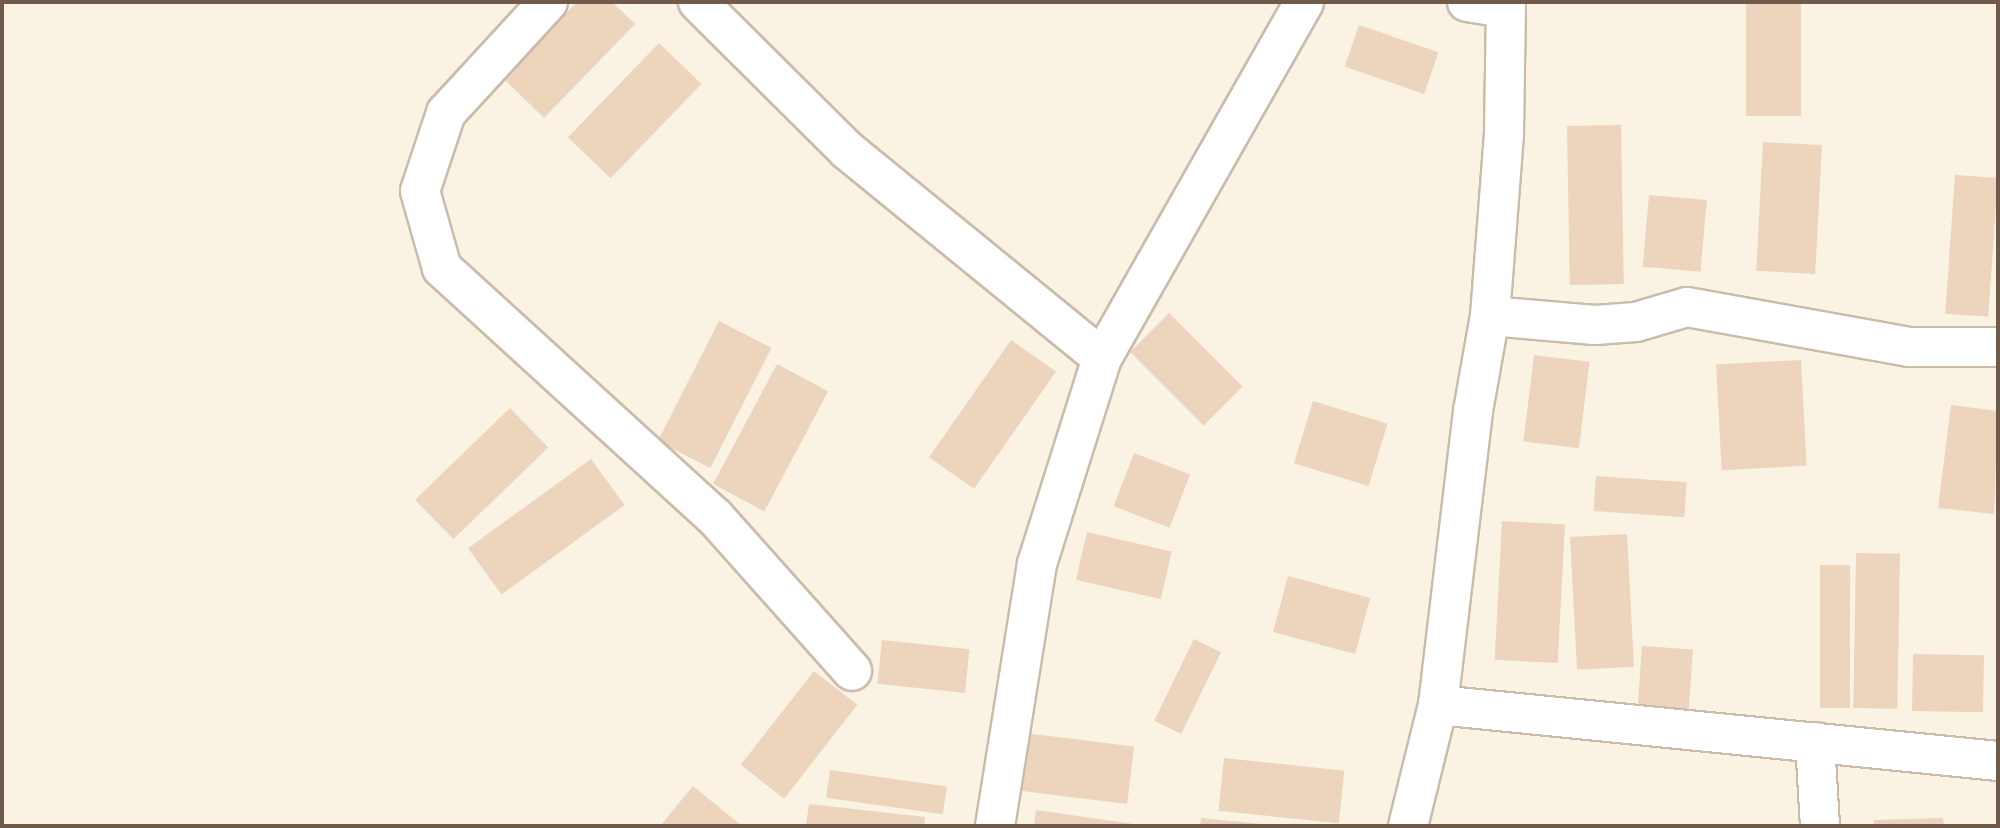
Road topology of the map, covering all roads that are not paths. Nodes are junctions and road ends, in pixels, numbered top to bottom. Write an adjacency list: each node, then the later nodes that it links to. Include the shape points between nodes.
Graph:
1 (548, 2): 9 (street, via 446,113 420,191 442,268 715,517)
2 (698, 2): 8 (street, via 847,150)
3 (1304, 2): 8 (street)
4 (1467, 2): 5 (street)
5 (1505, 5): 6 (street, via 1504,132)
6 (1490, 316): 7 (street, via 1595,325 1636,322 1687,307 1909,347); 10 (street, via 1473,411)
7 (1998, 347)
8 (1102, 358): 13 (street, via 1037,564)
9 (852, 671)
10 (1438, 705): 11 (street); 14 (street)
11 (1815, 742): 12 (street); 15 (street)
12 (1998, 761)
13 (995, 826)
14 (1408, 826)
15 (1820, 826)

